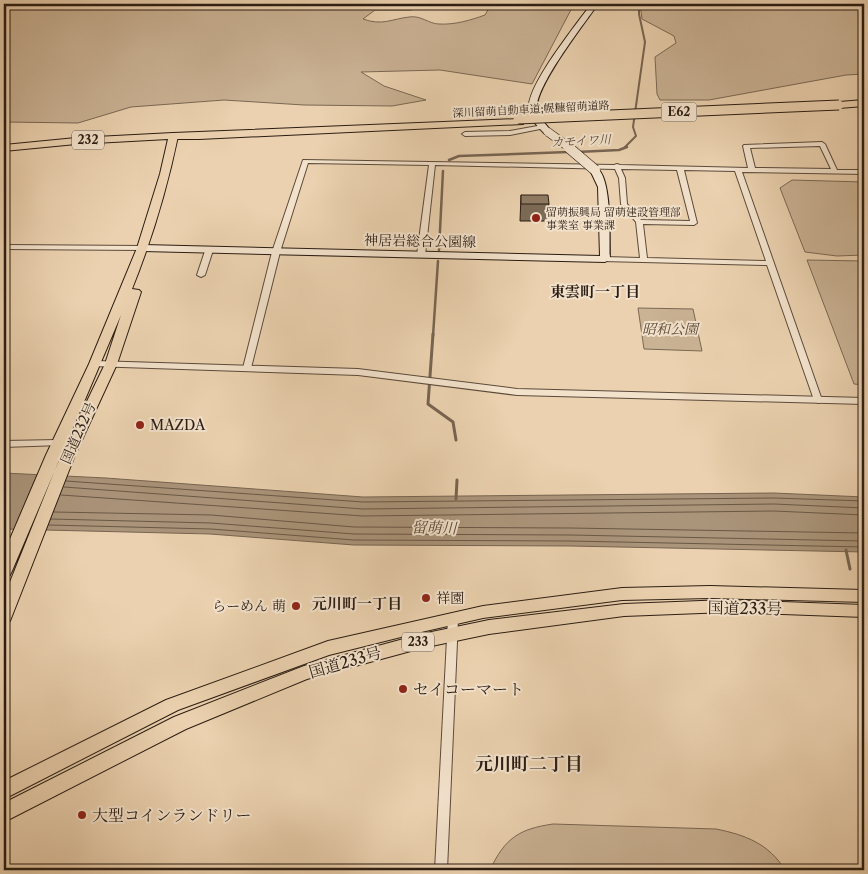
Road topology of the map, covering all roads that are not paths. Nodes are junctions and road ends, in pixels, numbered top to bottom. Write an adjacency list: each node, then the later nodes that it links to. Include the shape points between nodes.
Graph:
1 (594, 4): 3 (main road, via 533,101 534,115)
2 (864, 105): 5 (highway, 深川留萌自動車道;幌糠留萌道路 / E62, bridge, via 199,134)
3 (546, 130): 4 (street); 21 (main road, bridge, via 583,158 595,170 603,187)
4 (464, 134)
5 (172, 140): 6 (highway, 232, via 76,141); 7 (highway, 国道232号)
6 (4, 148)
7 (168, 159): 17 (highway, 国道232号)
8 (432, 165): 9 (street); 19 (street, via 305,161); 20 (street)
9 (616, 166): 10 (street); 15 (street, via 622,178 624,204)
10 (680, 168): 11 (street); 15 (street, via 694,223)
11 (738, 170): 12 (street); 23 (street)
12 (752, 170): 13 (street); 13 (street, via 746,146 822,144)
13 (835, 171): 14 (street)
14 (864, 172)
15 (639, 222): 22 (street)
16 (4, 247): 17 (street)
17 (143, 248): 18 (main road, 神居岩総合公園線); 25 (highway, 国道232号); 26 (highway, 国道232号, via 145,260)
18 (209, 250): 19 (main road, 神居岩総合公園線); 24 (street)
19 (276, 252): 20 (main road, 神居岩総合公園線); 27 (street)
20 (421, 255): 21 (main road, 神居岩総合公園線)
21 (605, 259): 22 (street)
22 (644, 260): 23 (street)
23 (770, 263): 30 (street)
24 (201, 275)
25 (96, 364): 26 (street); 28 (highway, 国道232号)
26 (111, 364): 27 (street); 29 (highway, 国道232号)
27 (247, 368): 30 (street, via 358,372 517,392)
28 (80, 398): 29 (highway); 33 (highway, 国道232号)
29 (94, 399): 37 (highway, 国道232号, via 68,455)
30 (818, 400): 31 (street)
31 (864, 401)
32 (4, 444): 33 (street)
33 (56, 449): 34 (highway, 国道232号)
34 (4, 569)
35 (864, 596): 38 (highway, 国道233号 / 233, via 710,592 622,594 483,612)
36 (864, 611): 38 (highway, 国道233号 / 233, via 727,606 624,610 489,627)
37 (4, 616)
38 (453, 626): 39 (highway, 国道233号 / 233, via 328,648 172,705); 40 (highway, 国道233号 / 233, via 304,673 180,723); 41 (street)
39 (4, 790)
40 (4, 813)
41 (441, 870)

